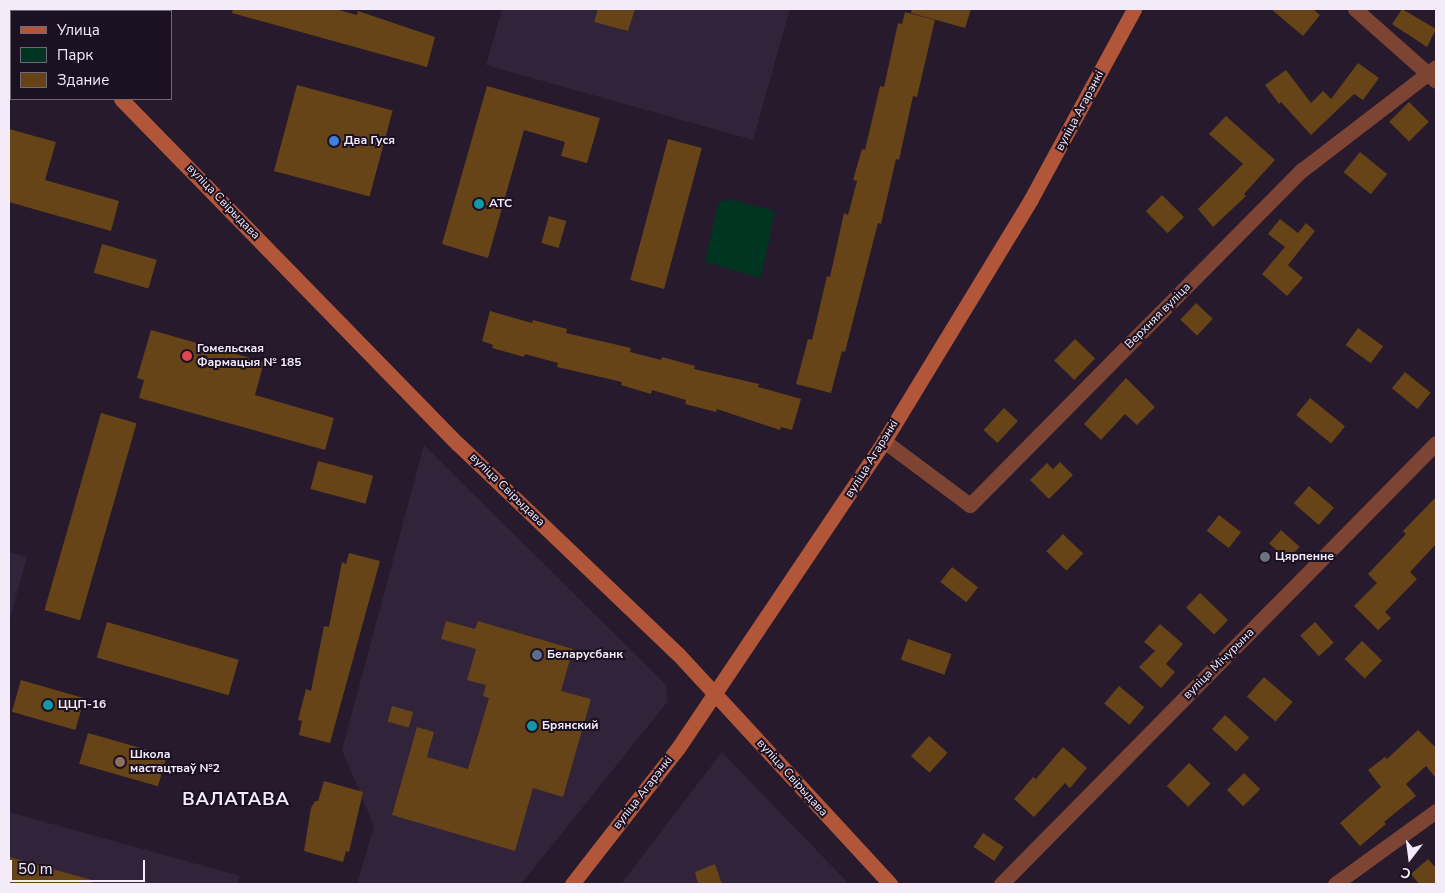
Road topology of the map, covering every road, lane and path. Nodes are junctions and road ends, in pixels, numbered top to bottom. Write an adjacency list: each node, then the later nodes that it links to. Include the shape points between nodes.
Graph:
1 (1134, 9): 6 (main road, вуліца Агарэнкі, via 1031,199)
2 (1355, 9): 3 (street)
3 (1371, 14): 4 (street)
4 (1433, 74): 6 (street, Верхняя вуліца, via 1302,170 970,505)
5 (122, 100): 8 (main road, вуліца Свірыдава, via 458,444 678,654)
6 (884, 441): 8 (main road, вуліца Агарэнкі)
7 (1436, 443): 12 (street, вуліца Мічурына)
8 (716, 695): 10 (main road, вуліца Агарэнкі); 11 (main road, вуліца Свірыдава)
9 (1436, 811): 13 (street)
10 (572, 884)
11 (890, 884)
12 (1001, 884)
13 (1335, 884)

